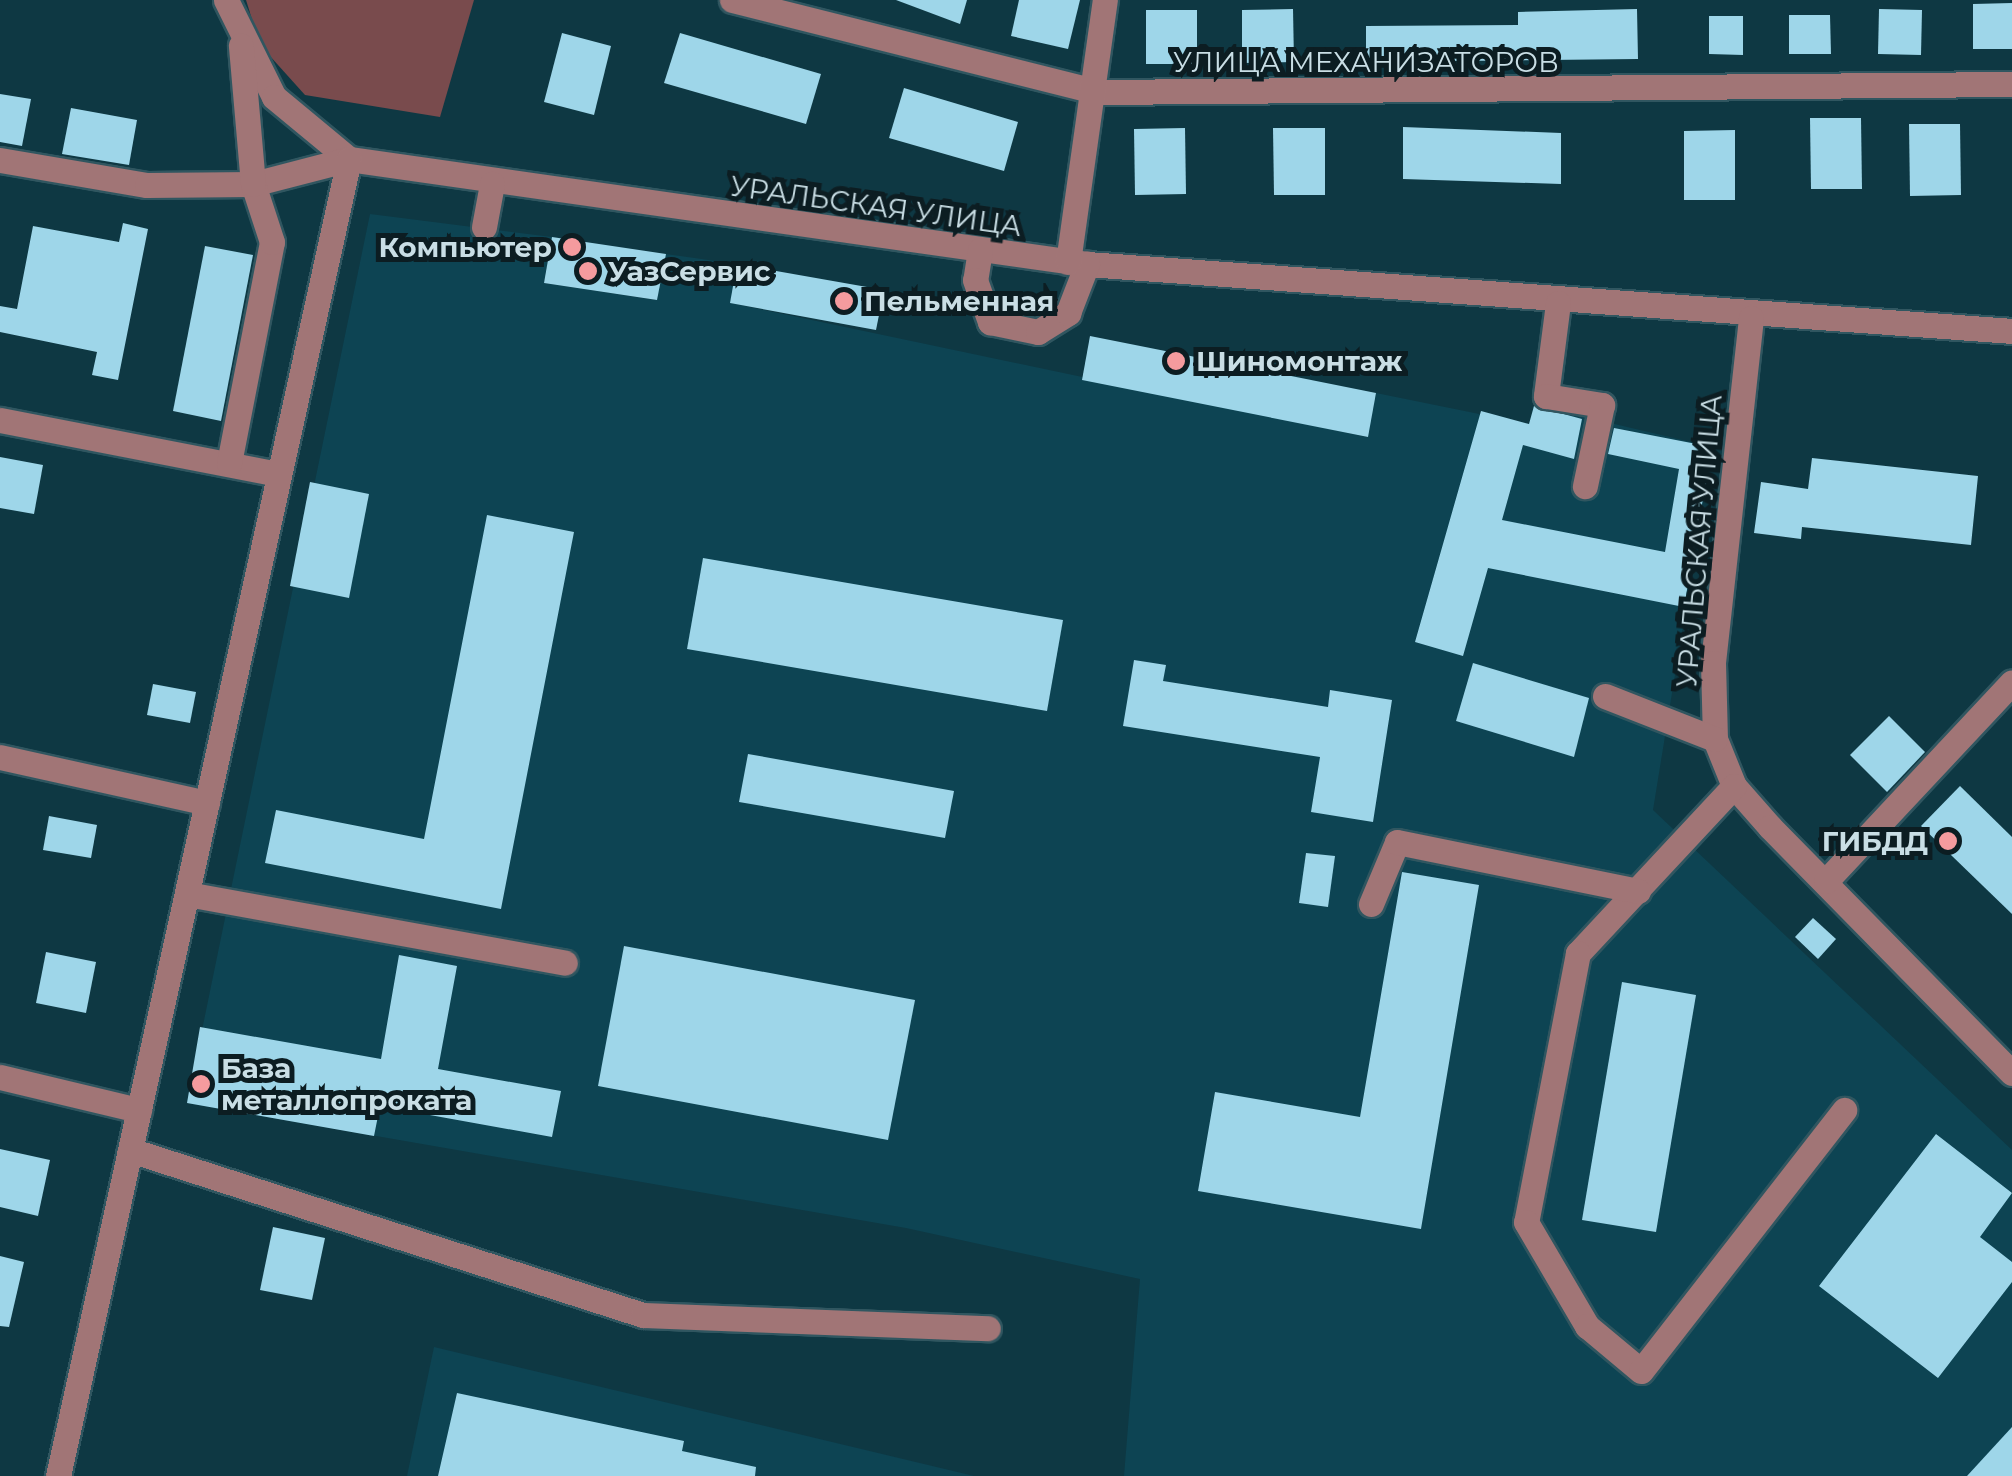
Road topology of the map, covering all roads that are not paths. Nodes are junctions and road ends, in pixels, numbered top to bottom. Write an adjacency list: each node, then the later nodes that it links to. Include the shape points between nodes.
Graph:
1 (226, 0): 4 (street)
2 (732, 0): 6 (street, УЛИЦА МЕХАНИЗАТОРОВ)
3 (1105, 0): 6 (street)
4 (241, 46): 7 (street, via 302,129); 9 (street)
5 (2012, 84): 6 (street, УЛИЦА МЕХАНИЗАТОРОВ)
6 (1097, 92): 13 (street)
7 (349, 159): 9 (street, УРАЛЬСКАЯ УЛИЦА); 10 (street, УРАЛЬСКАЯ УЛИЦА); 19 (street)
8 (0, 160): 9 (street, УРАЛЬСКАЯ УЛИЦА, via 146,185)
9 (253, 184): 18 (street, via 272,242)
10 (492, 184): 11 (street); 12 (street, УРАЛЬСКАЯ УЛИЦА)
11 (484, 228)
12 (980, 250): 13 (street, УРАЛЬСКАЯ УЛИЦА); 13 (street, via 974,280 990,322 1038,332 1068,313)
13 (1077, 263): 14 (street, УРАЛЬСКАЯ УЛИЦА)
14 (1558, 302): 15 (street, УРАЛЬСКАЯ УЛИЦА); 20 (street, via 1546,396 1602,405)
15 (1751, 318): 16 (street, УРАЛЬСКАЯ УЛИЦА); 23 (street, УРАЛЬСКАЯ УЛИЦА, via 1713,664)
16 (2012, 330)
17 (0, 420): 18 (street)
18 (228, 463): 19 (street)
19 (280, 474): 26 (street)
20 (1585, 486)
21 (2012, 682): 27 (street)
22 (1605, 696): 23 (street)
23 (1716, 739): 25 (street, УРАЛЬСКАЯ УЛИЦА)
24 (0, 756): 26 (street)
25 (1734, 786): 27 (street, УРАЛЬСКАЯ УЛИЦА); 28 (street)
26 (207, 803): 29 (street)
27 (1826, 881): 32 (street, УРАЛЬСКАЯ УЛИЦА)
28 (1638, 890): 30 (street, via 1397,842); 35 (street, via 1578,953 1526,1222 1587,1326 1641,1371)
29 (187, 894): 31 (street); 34 (street)
30 (1371, 904)
31 (565, 963)
32 (2012, 1072)
33 (0, 1077): 34 (street)
34 (139, 1110): 36 (street)
35 (1844, 1110)
36 (130, 1150): 37 (street, via 644,1315); 38 (street)
37 (988, 1328)
38 (58, 1476)

